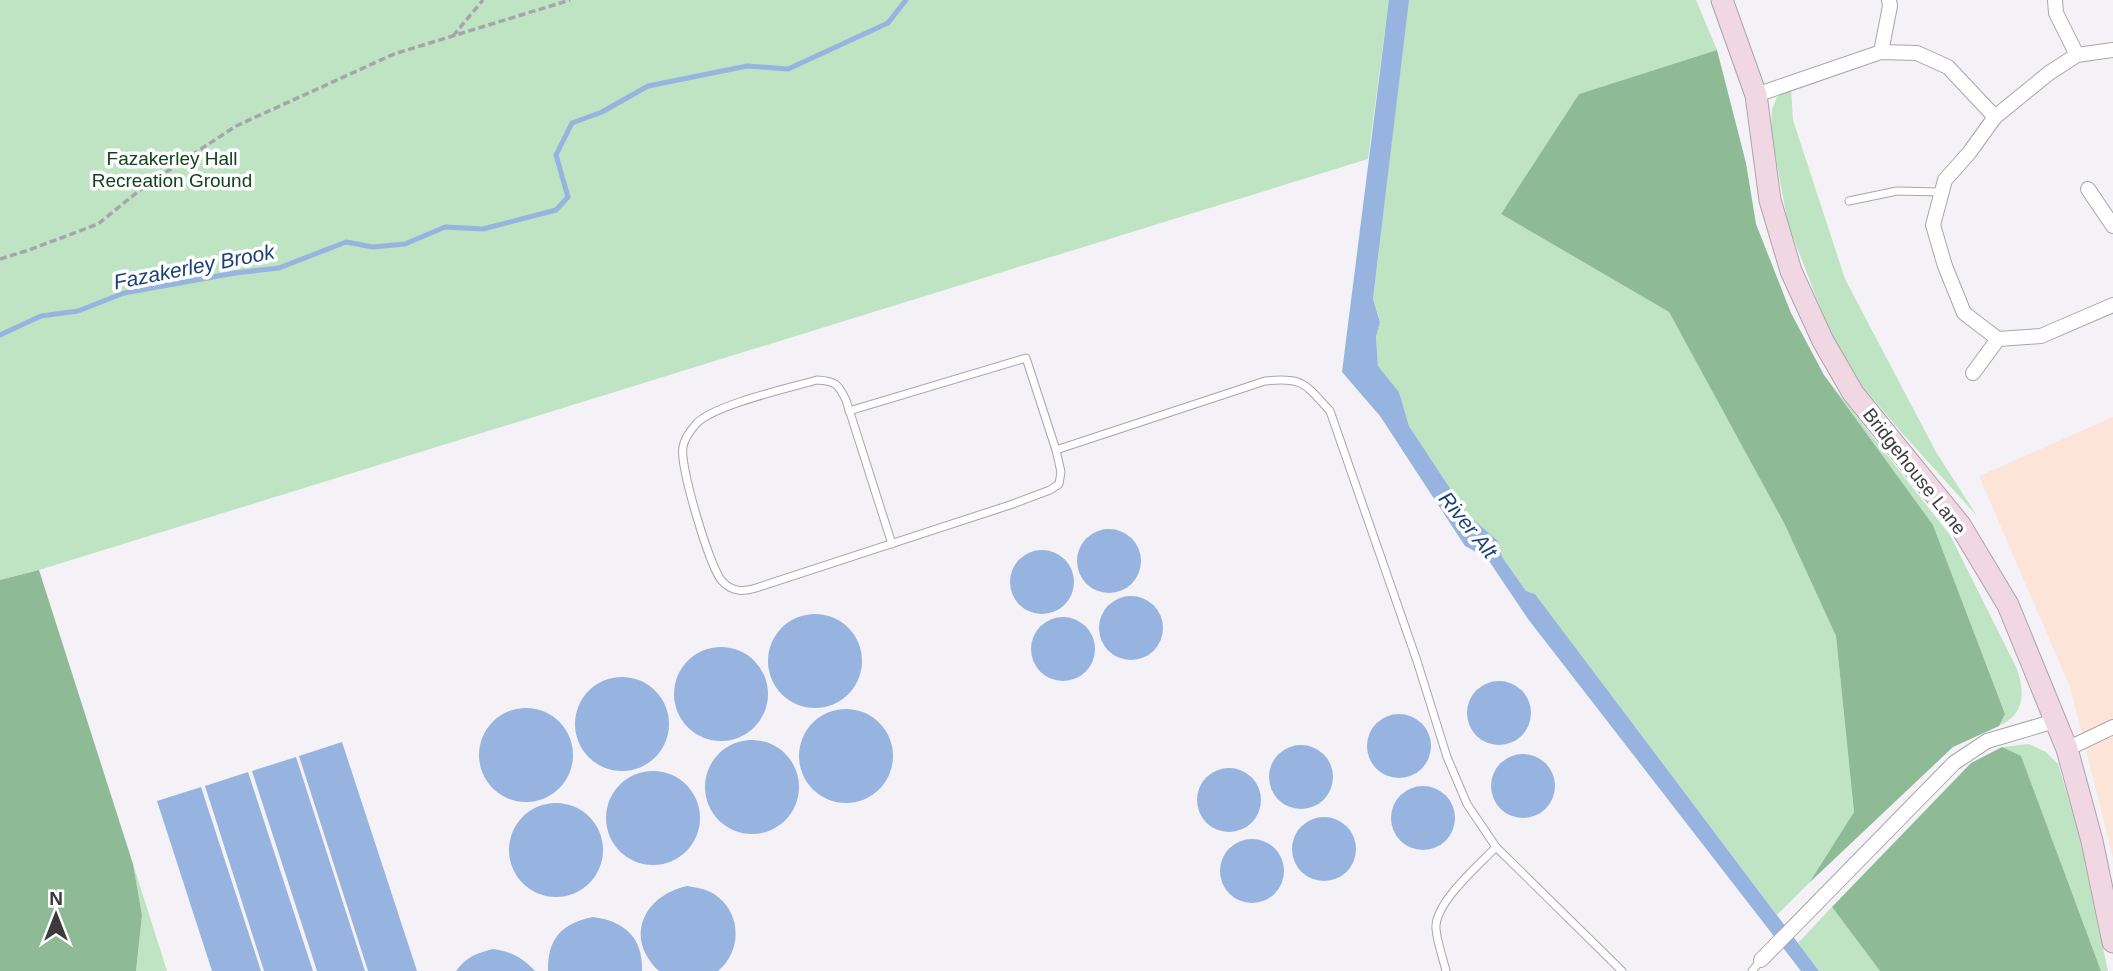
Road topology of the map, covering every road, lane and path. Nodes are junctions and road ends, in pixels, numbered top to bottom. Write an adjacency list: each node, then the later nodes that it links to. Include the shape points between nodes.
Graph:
1 (483, 0): 6 (path)
2 (570, 0): 6 (path)
3 (1722, 0): 10 (street, Bridgehouse Lane)
4 (1889, 0): 8 (street)
5 (2055, 0): 9 (street, via 2056,13)
6 (452, 37): 16 (path, via 394,54 236,126 145,186 98,224)
7 (2113, 50): 9 (street)
8 (1881, 52): 10 (street); 11 (street, via 1917,53 1948,67)
9 (2077, 55): 11 (street)
10 (1756, 95): 23 (street, Bridgehouse Lane, via 1770,200 1791,271 1823,341 1853,393 1960,525 2008,605)
11 (1995, 117): 13 (street, via 1945,180)
12 (2088, 189): 15 (street)
13 (1942, 192): 14 (lane, via 1897,191); 18 (street, via 1933,225 1945,266 1964,313)
14 (1849, 201)
15 (2113, 226)
16 (0, 258)
17 (2113, 305): 18 (street, via 2041,336)
18 (1998, 339): 19 (street)
19 (1973, 373)
20 (849, 411): 21 (lane, via 1026,358); 22 (lane); 22 (lane, via 839,385 817,380 716,411 698,421 682,448 682,465 710,559 721,581 743,592)
21 (1056, 450): 22 (lane, via 1061,472 1059,484 1050,490); 26 (lane, via 1265,381 1289,379 1306,384 1330,411 1447,757 1467,804)
22 (892, 544)
23 (2055, 721): 25 (street, Bridgehouse Lane); 28 (street, via 1987,741 1954,763)
24 (2113, 727): 25 (street)
25 (2067, 749): 27 (street, Bridgehouse Lane)
26 (1496, 847): 29 (lane, via 1438,913 1436,928); 30 (lane)
27 (2113, 942)
28 (1757, 966)
29 (1446, 971)
30 (1622, 971)

